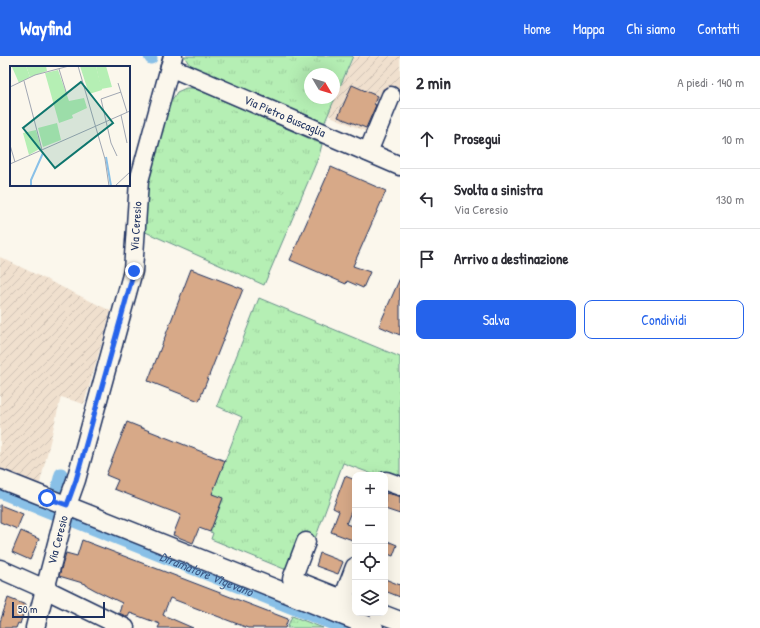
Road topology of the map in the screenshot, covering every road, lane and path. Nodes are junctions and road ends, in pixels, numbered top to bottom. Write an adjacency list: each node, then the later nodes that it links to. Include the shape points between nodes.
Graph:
1 (172, 62): 3 (street, Via Pietro Buscaglia); 6 (street, Via Ceresio, via 139,180 134,271 78,472)
2 (391, 96): 3 (street)
3 (368, 152): 4 (street, Via Pietro Buscaglia)
4 (400, 166)
5 (0, 479): 6 (street)
6 (58, 502): 10 (street, Via Ceresio); 16 (street)
7 (306, 542): 11 (street, via 292,579)
8 (0, 569): 10 (street)
9 (353, 580): 11 (street)
10 (45, 589): 14 (street, Via Ceresio); 15 (street)
11 (349, 601)
12 (387, 616): 13 (street)
13 (400, 621)
14 (35, 628)
15 (126, 628)
16 (374, 628)

